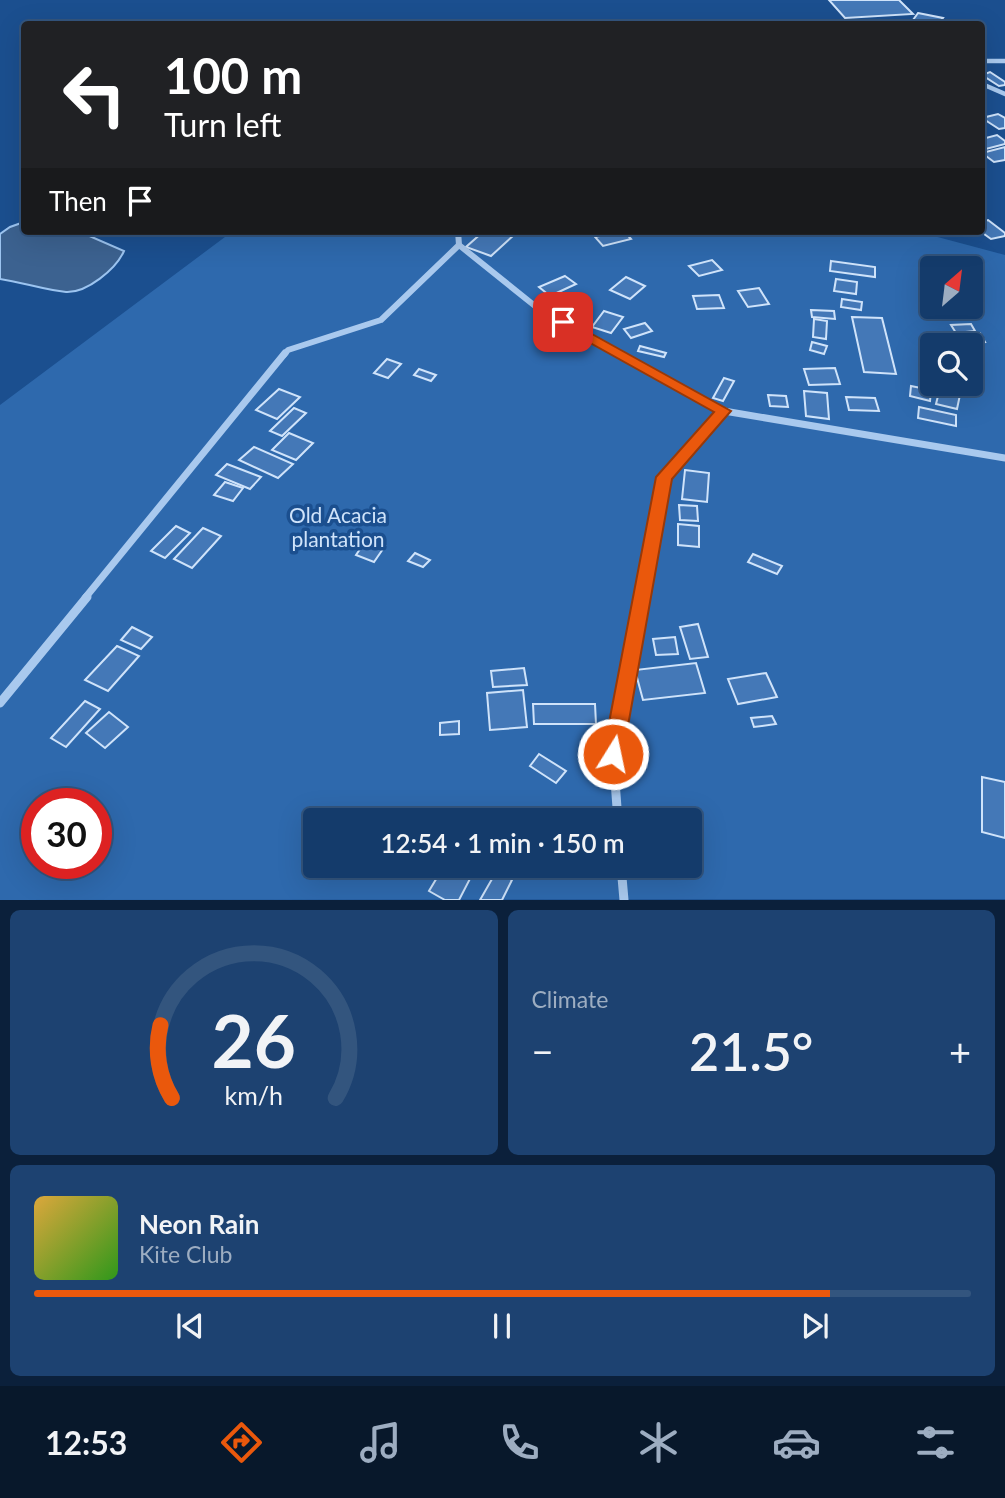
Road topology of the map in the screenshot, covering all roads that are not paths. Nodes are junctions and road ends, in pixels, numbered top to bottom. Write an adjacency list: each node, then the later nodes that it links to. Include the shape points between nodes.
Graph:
1 (985, 61): 2 (street)
2 (1005, 61)
3 (985, 85): 4 (street)
4 (1005, 94)
5 (458, 235): 6 (street)
6 (459, 245): 7 (street, via 540,310); 9 (street, via 381,320 288,350)
7 (724, 411): 8 (street); 10 (street, via 664,477 613,754)
8 (1005, 458)
9 (0, 703)
10 (617, 808)
11 (622, 878): 12 (street)
12 (624, 900)

